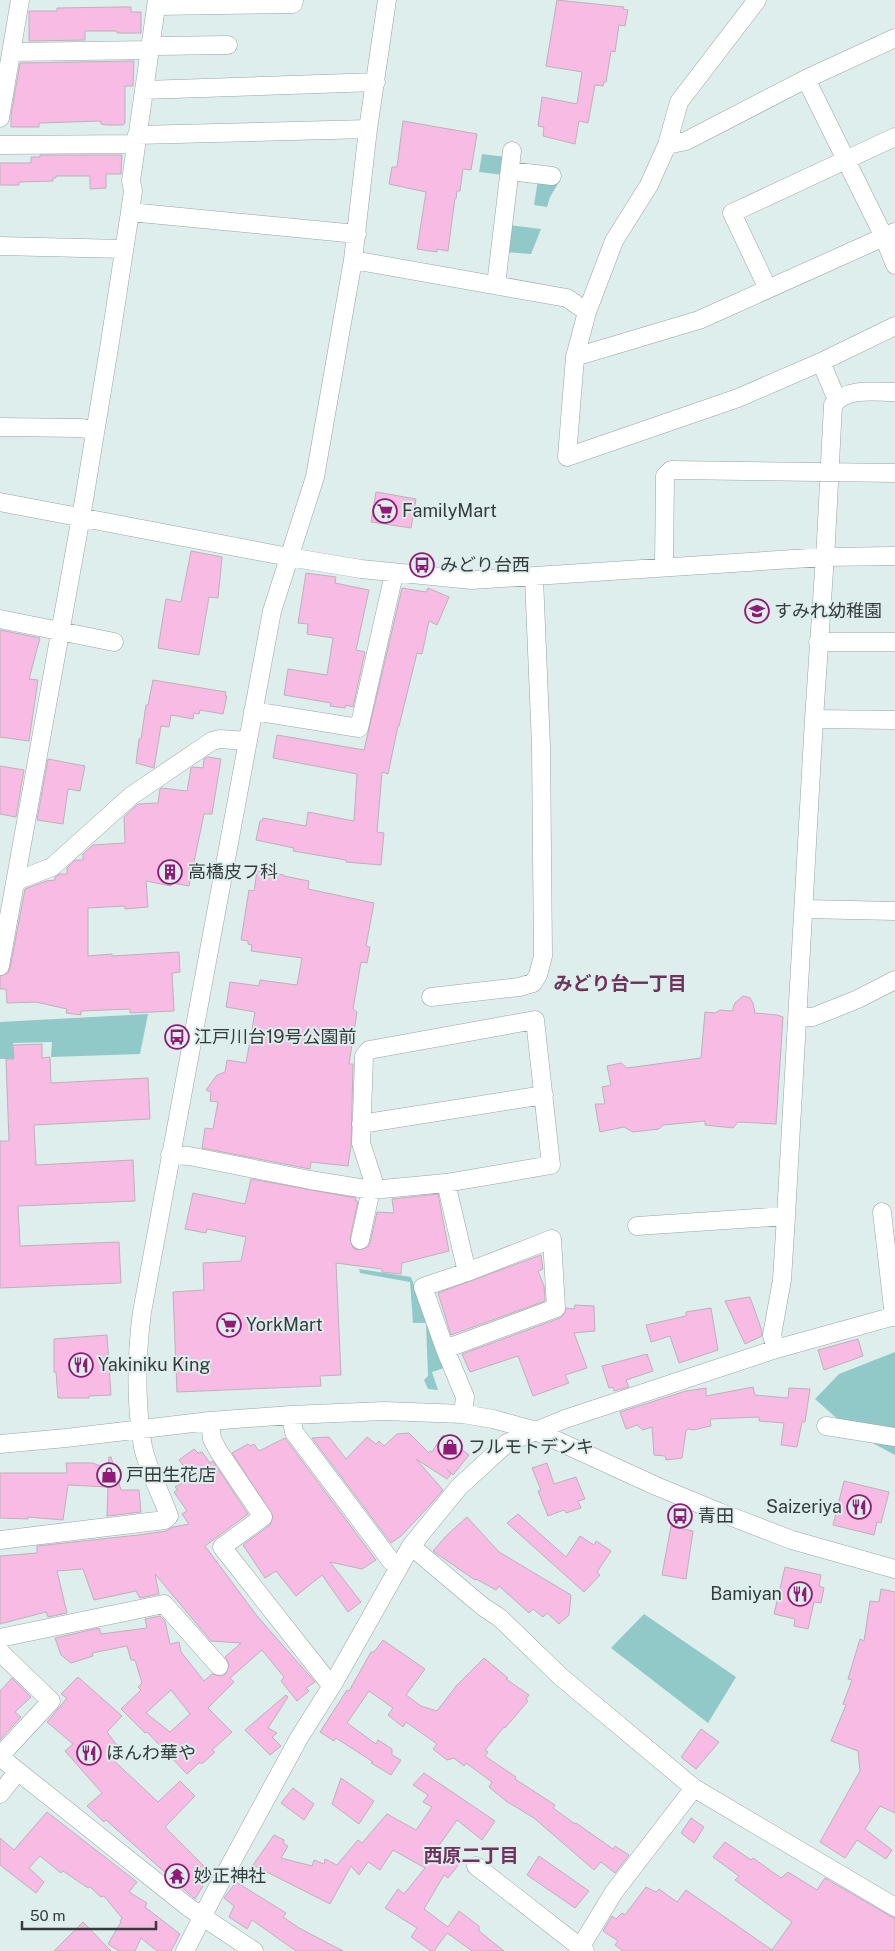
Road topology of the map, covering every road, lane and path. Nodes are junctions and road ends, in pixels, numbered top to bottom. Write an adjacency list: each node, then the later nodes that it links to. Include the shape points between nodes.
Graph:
1 (20, 0): 9 (street)
2 (294, 0): 5 (street, via 293,4)
3 (387, 0): 11 (street)
4 (756, 0): 18 (street, via 679,102)
5 (156, 3): 8 (street)
6 (895, 38): 10 (street)
7 (228, 45): 8 (street, via 157,46)
8 (149, 50): 9 (street); 12 (street)
9 (12, 52): 13 (street)
10 (806, 79): 18 (street, via 686,141); 20 (street)
11 (376, 82): 12 (street); 14 (street)
12 (144, 90): 16 (street)
13 (0, 118)
14 (368, 129): 16 (street); 24 (street)
15 (895, 137): 20 (street)
16 (137, 139): 17 (street); 23 (street)
17 (0, 145)
18 (667, 145): 32 (street, via 649,185 614,240)
19 (512, 151): 21 (street)
20 (847, 159): 25 (street); 31 (street, via 732,214)
21 (510, 172): 22 (street); 30 (street)
22 (552, 176)
23 (130, 212): 24 (street); 27 (street)
24 (357, 234): 28 (street)
25 (890, 235): 29 (street); 31 (street)
26 (0, 246): 27 (street)
27 (123, 249): 39 (street)
28 (353, 260): 30 (street); 45 (street, via 315,477)
29 (895, 265)
30 (496, 285): 32 (street, via 567,298)
31 (768, 289): 34 (street, via 699,320)
32 (587, 312): 34 (street)
33 (895, 326): 35 (street)
34 (575, 358): 35 (street, via 567,457 738,398)
35 (821, 362): 37 (street)
36 (895, 392): 37 (street, via 854,392)
37 (837, 400): 40 (street, via 832,405)
38 (0, 427): 39 (street)
39 (95, 430): 43 (street)
40 (829, 473): 41 (street); 46 (street); 47 (street, via 671,470 665,476)
41 (895, 473)
42 (0, 502): 43 (street)
43 (81, 516): 45 (street); 51 (street)
44 (895, 556): 46 (street)
45 (289, 557): 48 (street); 55 (street, via 272,611)
46 (825, 557): 47 (street); 53 (street)
47 (664, 567): 49 (street)
48 (394, 574): 49 (street, via 472,580); 55 (street, via 359,728)
49 (534, 578): 64 (street, via 541,746 543,956 533,983)
50 (0, 619): 51 (street)
51 (60, 630): 52 (street); 59 (street)
52 (114, 642)
53 (818, 642): 54 (street); 56 (street)
54 (895, 642)
55 (253, 711): 58 (street)
56 (814, 719): 57 (street); 60 (street)
57 (895, 720)
58 (247, 741): 59 (street, via 212,741 131,796 52,867); 68 (street)
59 (16, 881): 62 (street)
60 (804, 909): 61 (street); 65 (street)
61 (895, 911)
62 (0, 966)
63 (895, 980): 65 (street, via 813,1017)
64 (431, 997)
65 (798, 1016): 72 (street)
66 (544, 1095): 67 (street); 67 (street, via 535,1020 369,1050 364,1056); 69 (street, via 551,1164)
67 (362, 1124): 70 (street, via 361,1143 373,1180)
68 (170, 1155): 70 (street); 83 (street, via 138,1345 136,1387)
69 (446, 1183): 70 (street); 75 (street)
70 (372, 1190): 74 (street)
71 (882, 1212): 76 (street)
72 (786, 1216): 73 (street); 78 (street, via 782,1280 772,1335)
73 (637, 1226)
74 (360, 1240)
75 (467, 1272): 77 (street, via 423,1287); 77 (street, via 552,1238 556,1308)
76 (894, 1317): 78 (street)
77 (445, 1349): 79 (street, via 465,1397)
78 (776, 1349): 84 (street)
79 (463, 1414): 80 (street, via 384,1411); 84 (street)
80 (291, 1415): 81 (street); 89 (street, via 294,1432 391,1561)
81 (210, 1421): 83 (street); 94 (street, via 212,1439 219,1452 263,1517 222,1547 326,1680)
82 (826, 1426): 85 (street)
83 (142, 1429): 86 (street); 87 (street, via 144,1448 169,1516 165,1520)
84 (536, 1430): 88 (street, via 507,1444 466,1481); 90 (street, via 719,1512 792,1540)
85 (895, 1437)
86 (0, 1444)
87 (0, 1540)
88 (411, 1546): 89 (street); 97 (street, via 500,1618 561,1677)
89 (399, 1566): 94 (street)
90 (895, 1569)
91 (0, 1638): 93 (street, via 164,1604)
92 (0, 1652): 95 (street, via 51,1702)
93 (219, 1666)
94 (333, 1684): 101 (street, via 299,1738)
95 (0, 1757): 96 (street)
96 (18, 1771): 98 (street); 101 (street)
97 (694, 1788): 100 (street); 102 (street, via 614,1892)
98 (0, 1794)
99 (476, 1866): 102 (street)
100 (895, 1907)
101 (202, 1916): 103 (street); 104 (street)
102 (581, 1950)
103 (186, 1951)
104 (254, 1951)

